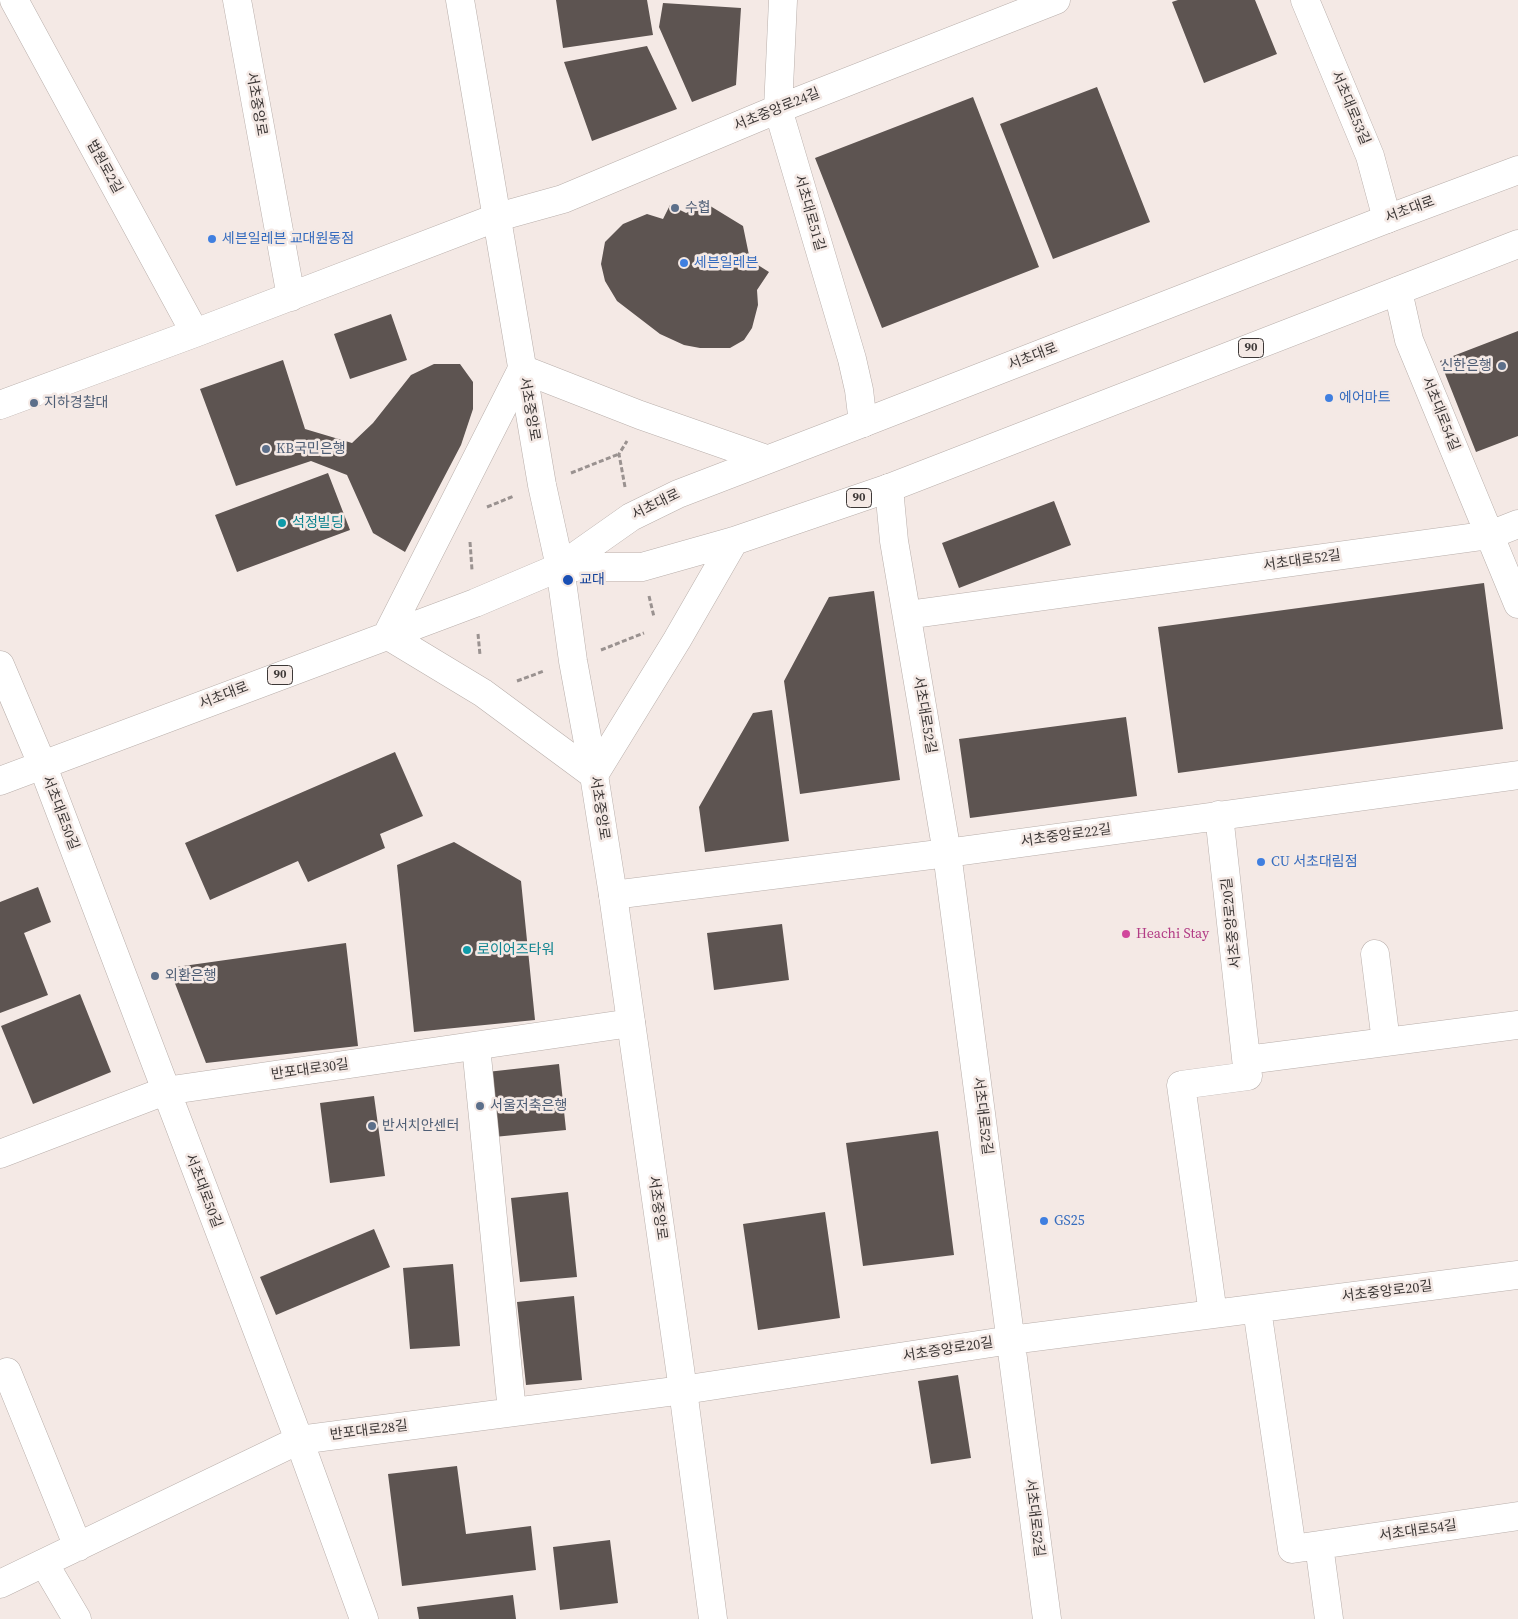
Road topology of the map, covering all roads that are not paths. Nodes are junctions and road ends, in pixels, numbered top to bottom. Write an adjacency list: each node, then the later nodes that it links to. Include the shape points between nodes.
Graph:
1 (14, 0): 14 (street, 법원로2길)
2 (237, 0): 13 (street, 서초중앙로)
3 (460, 0): 9 (street, 서초중앙로)
4 (783, 0): 7 (street, 서초대로51길)
5 (1056, 0): 7 (street, 서초중앙로24길)
6 (1305, 0): 10 (street, 서초대로53길, via 1370,156)
7 (778, 109): 9 (street, 서초중앙로24길, via 563,199); 17 (street, 서초대로51길, via 852,359)
8 (1518, 170): 10 (street, 서초대로 / 90)
9 (498, 218): 13 (street); 15 (street, 서초중앙로)
10 (1387, 219): 17 (street, 서초대로 / 90)
11 (1518, 244): 12 (street, 서초대로 / 90)
12 (1398, 291): 19 (street, 서초대로 / 90); 21 (street, 서초대로54길, via 1410,340)
13 (291, 297): 14 (street)
14 (195, 333): 16 (street)
15 (522, 369): 18 (street); 23 (street, 서초중앙로); 26 (street)
16 (0, 405)
17 (863, 423): 18 (street, 서초대로 / 90)
18 (766, 459): 23 (street, 서초대로 / 90, via 678,494 631,517)
19 (890, 488): 22 (street, 서초대로 / 90); 25 (street, 서초대로52길, via 894,541)
20 (1518, 524): 21 (street)
21 (1490, 535): 24 (street, 서초대로54길); 25 (street, 서초대로52길)
22 (734, 541): 23 (street, 서초대로 / 90, via 642,567); 29 (street)
23 (560, 567): 26 (street, 서초대로 / 90); 29 (street, 서초중앙로)
24 (1518, 604)
25 (907, 615): 33 (street, 서초대로52길)
26 (387, 635): 28 (street, 서초대로 / 90); 29 (street, via 483,693)
27 (0, 665): 28 (street, 서초대로50길)
28 (42, 764): 31 (street, 서초대로 / 90); 41 (street, 서초대로50길)
29 (594, 775): 34 (street, 서초중앙로)
30 (1518, 775): 32 (street, 서초중앙로22길)
31 (0, 781)
32 (1219, 815): 33 (street, 서초중앙로22길); 40 (street, 서초중앙로20길)
33 (948, 853): 34 (street, 서초중앙로22길); 46 (street, 서초대로52길)
34 (613, 895): 36 (street, 서초중앙로)
35 (1375, 954): 38 (street)
36 (630, 1023): 39 (street, 반포대로30길); 48 (street, 서초중앙로)
37 (1518, 1025): 38 (street)
38 (1386, 1042): 40 (street)
39 (476, 1046): 41 (street, 반포대로30길); 49 (street)
40 (1247, 1060): 45 (street, via 1248,1076 1181,1085)
41 (165, 1091): 42 (street, 반포대로30길); 50 (street, 서초대로50길)
42 (0, 1154)
43 (1518, 1275): 44 (street, 서초중앙로20길)
44 (1257, 1309): 45 (street, 서초중앙로20길); 52 (street, via 1292,1549)
45 (1213, 1314): 46 (street, 서초중앙로20길)
46 (1011, 1340): 48 (street, 서초중앙로20길); 59 (street, 서초대로52길)
47 (0, 1375): 53 (street, via 8,1372)
48 (683, 1390): 49 (street, 반포대로28길); 58 (street, 서초중앙로)
49 (512, 1412): 50 (street, 반포대로28길)
50 (299, 1440): 53 (street, 반포대로28길); 57 (street, 서초대로50길)
51 (1518, 1516): 52 (street, 서초대로54길)
52 (1319, 1545): 60 (street)
53 (78, 1547): 54 (street, 반포대로28길)
54 (44, 1563): 55 (street, 반포대로28길); 56 (street)
55 (0, 1584)
56 (77, 1619)
57 (364, 1619)
58 (713, 1619)
59 (1047, 1619)
60 (1329, 1619)

